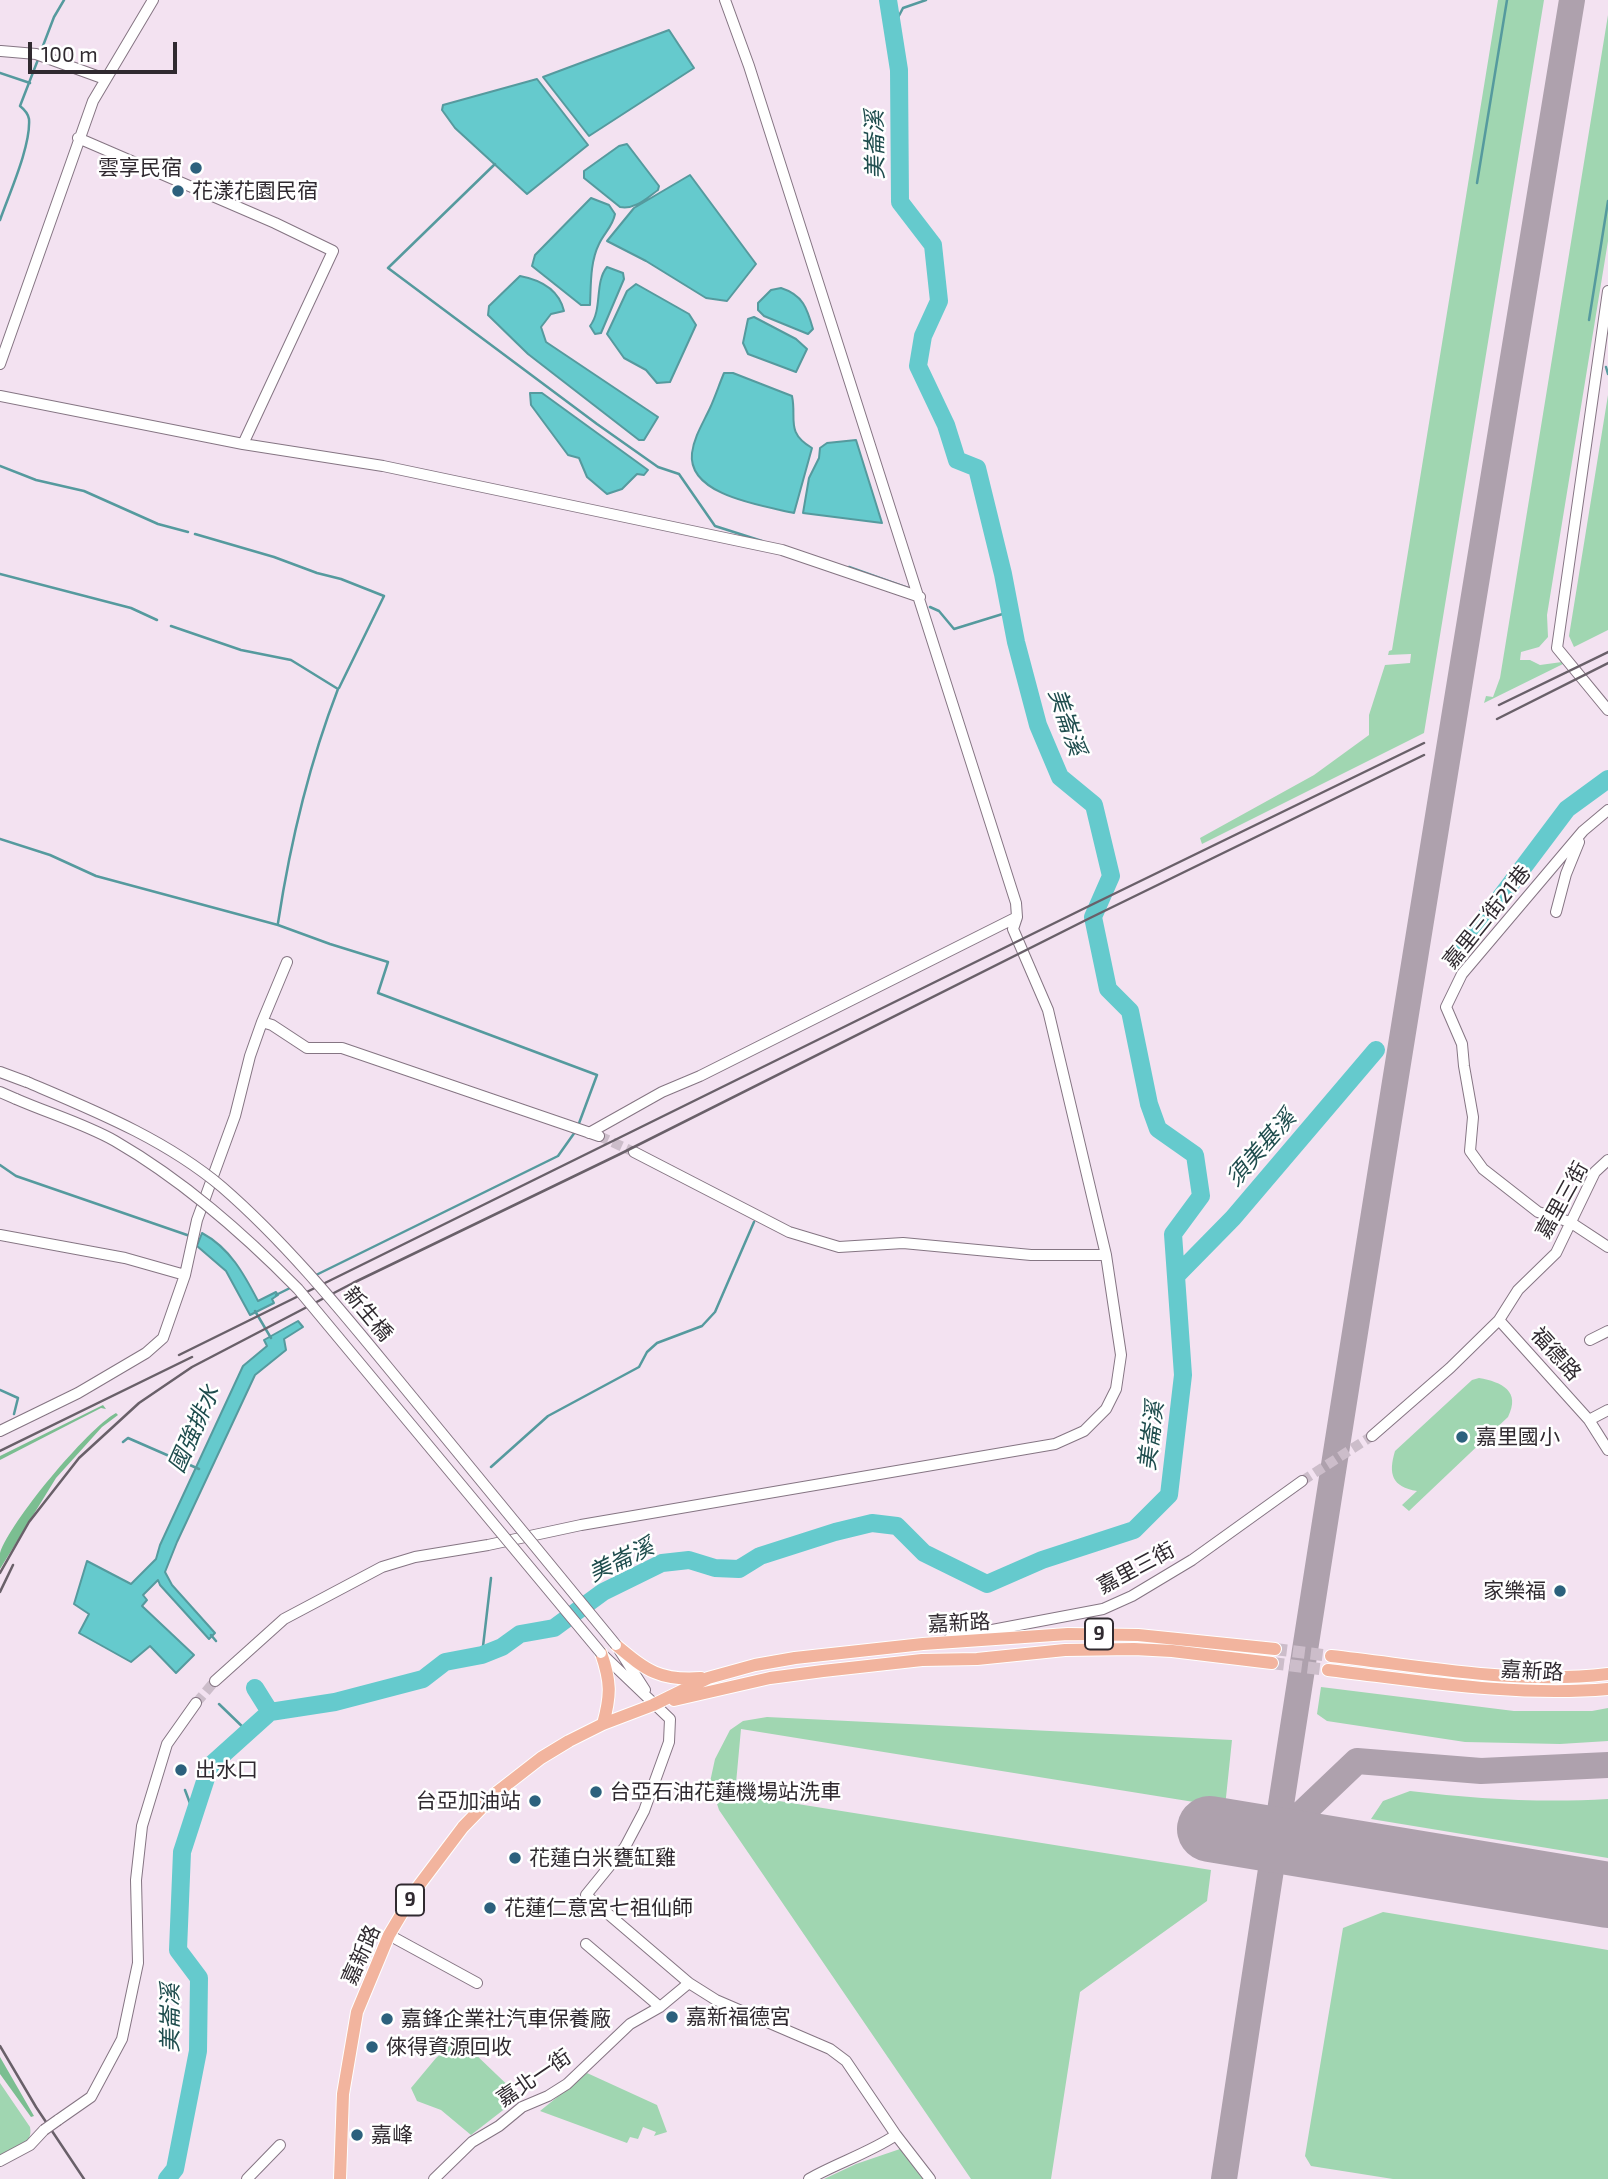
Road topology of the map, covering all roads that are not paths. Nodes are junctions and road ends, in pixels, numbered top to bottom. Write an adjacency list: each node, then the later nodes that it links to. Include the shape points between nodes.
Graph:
1 (153, 0): 4 (street)
2 (725, 0): 10 (street)
3 (1, 51): 4 (street, via 36,54)
4 (105, 79): 5 (street)
5 (78, 138): 7 (street); 9 (street, via 333,251)
6 (1608, 291): 11 (street, via 1557,648)
7 (0, 364)
8 (0, 396): 9 (street)
9 (243, 444): 10 (street, via 383,466 770,548)
10 (920, 597): 15 (street)
11 (1608, 710)
12 (1608, 810): 13 (street, 嘉里三街21巷)
13 (1583, 831): 14 (street); 22 (street, 嘉里三街21巷, via 1462,974 1446,1006 1462,1044 1473,1117 1470,1151 1483,1169 1538,1212)
14 (1556, 912)
15 (1017, 918): 17 (street, via 585,1132 342,1048 307,1048); 25 (street, via 1013,929 1048,1010)
16 (287, 962): 17 (street)
17 (262, 1023): 26 (street, via 197,1220)
18 (0, 1072): 37 (street, 新生橋, bridge, via 122,1122 221,1186 331,1299)
19 (0, 1092): 39 (street, 新生橋, bridge, via 113,1140 182,1184 253,1244 298,1289)
20 (634, 1152): 25 (street, via 789,1232 839,1247 903,1243 1031,1255)
21 (1608, 1160): 22 (street, 嘉里三街, via 1595,1172)
22 (1570, 1222): 24 (street); 27 (street, 嘉里三街, via 1556,1254 1518,1290)
23 (0, 1235): 26 (street, via 125,1258)
24 (1608, 1247)
25 (1106, 1255): 45 (street, via 1120,1344 1119,1378 1106,1409 1075,1437 415,1557 382,1567 285,1619)
26 (186, 1275): 32 (street, via 163,1338 146,1353)
27 (1499, 1320): 31 (street, 福德路); 33 (street, 嘉里三街)
28 (1608, 1331): 29 (street)
29 (1590, 1340)
30 (1608, 1410): 31 (street)
31 (1589, 1420): 34 (street, 福德路)
32 (0, 1431)
33 (1372, 1436)
34 (1608, 1450)
35 (1302, 1481): 36 (street, 嘉里三街, via 1192,1560 1102,1609)
36 (923, 1644): 38 (main road, 嘉新路 / 9, via 1110,1634); 44 (main road, 嘉新路 / 9, via 795,1658)
37 (617, 1645): 44 (main road, via 661,1676); 48 (street, 新生橋)
38 (1275, 1649)
39 (601, 1653): 48 (street, 新生橋); 49 (main road, via 610,1692)
40 (1331, 1656): 43 (main road, 嘉新路, via 1526,1678)
41 (1272, 1663): 48 (main road, 嘉新路 / 9, via 1159,1650 1065,1650 922,1660 769,1678)
42 (1328, 1670): 46 (main road, 嘉新路, via 1527,1692)
43 (1608, 1674)
44 (708, 1678): 48 (main road, 嘉新路 / 9)
45 (215, 1681)
46 (1608, 1689)
47 (196, 1703): 57 (street, bridge, via 167,1744 142,1826 136,1880 138,1964 122,2039 91,2097 30,2145)
48 (653, 1705): 49 (main road, 嘉新路 / 9); 53 (street, via 670,1719 669,1742 644,1811 625,1847 586,1895)
49 (603, 1724): 50 (main road, 嘉新路 / 9, via 541,1758 496,1793 417,1888)
50 (389, 1935): 52 (street); 59 (main road, 嘉新路 / 9, via 357,2012 343,2094)
51 (586, 1944): 54 (street)
52 (477, 1983)
53 (689, 1983): 54 (street, 嘉北一街); 55 (street, via 716,2000 830,2049 846,2061)
54 (660, 2007): 60 (street, 嘉北一街, via 630,2024 567,2084 522,2107 472,2142)
55 (896, 2135): 61 (street); 62 (street)
56 (280, 2145): 58 (street)
57 (0, 2161)
58 (247, 2179)
59 (340, 2179)
60 (434, 2179)
61 (808, 2179)
62 (930, 2179)

